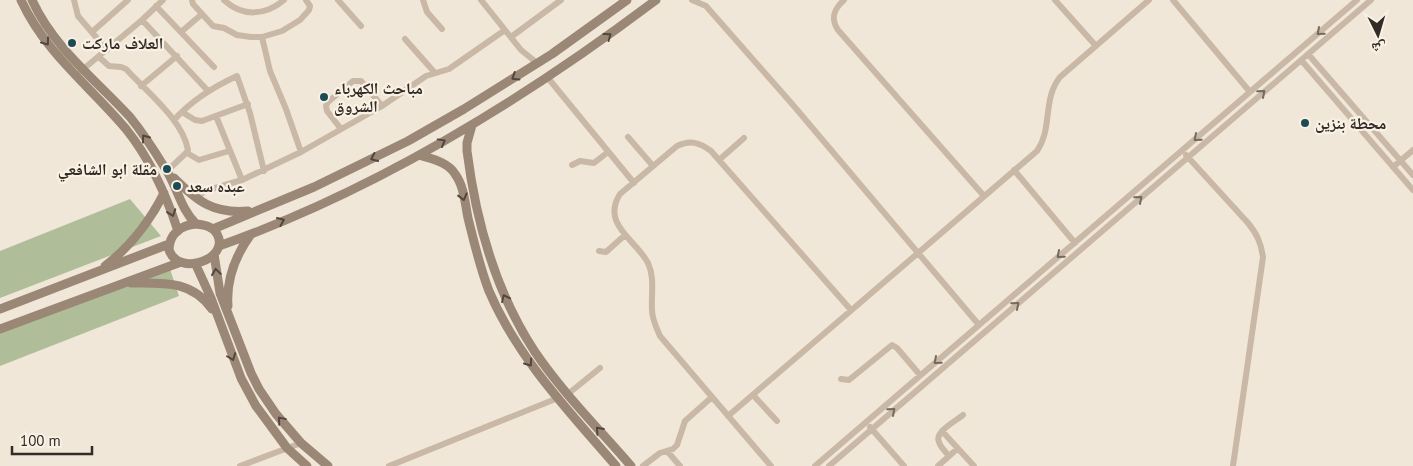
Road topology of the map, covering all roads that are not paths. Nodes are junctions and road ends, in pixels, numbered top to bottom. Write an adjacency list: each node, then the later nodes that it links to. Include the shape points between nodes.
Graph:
1 (21, 0): 49 (street, one-way to 49, via 38,31)
2 (32, 0): 47 (street, via 61,45)
3 (74, 0): 30 (street, via 77,14)
4 (128, 0): 30 (street)
5 (163, 0): 24 (street)
6 (192, 0): 25 (street)
7 (224, 0): 8 (street, via 239,10 255,13 271,9)
8 (284, 0)
9 (306, 0): 32 (street, via 309,10 300,20 282,31)
10 (338, 0): 27 (street)
11 (423, 0): 28 (street)
12 (481, 0): 29 (street)
13 (561, 0): 33 (street)
14 (627, 0): 35 (street)
15 (656, 0): 39 (street, one-way to 15)
16 (692, 0): 23 (street)
17 (844, 0): 84 (street, via 834,12 838,30)
18 (1055, 0): 36 (street)
19 (1150, 0): 36 (street)
20 (1173, 0): 53 (street)
21 (1357, 0): 53 (street, one-way to 53)
22 (1371, 0): 40 (street)
23 (705, 3): 96 (street)
24 (156, 6): 26 (street); 31 (street)
25 (202, 14): 31 (street); 32 (street, via 214,26 237,35)
26 (142, 20): 38 (street); 41 (street)
27 (361, 26)
28 (442, 29)
29 (505, 30): 33 (street); 48 (street, via 449,69)
30 (92, 32): 38 (street)
31 (181, 32): 46 (street)
32 (262, 37): 66 (street, via 270,72)
33 (512, 37): 44 (street, via 521,50)
34 (405, 39): 48 (street)
35 (572, 41): 37 (street); 39 (street)
36 (1096, 46): 76 (street, via 1055,84 1041,144)
37 (559, 49): 44 (street); 45 (street, via 567,53)
38 (108, 50): 42 (street)
39 (582, 54): 45 (street)
40 (1308, 54): 43 (street); 72 (street)
41 (177, 56): 51 (street); 52 (street)
42 (99, 57): 47 (street); 51 (street, via 108,66 126,69)
43 (1300, 60): 70 (street, one-way to 43); 75 (street)
44 (537, 63): 86 (street, one-way to 86, via 408,141 331,179)
45 (570, 63): 50 (street)
46 (214, 67)
47 (84, 69): 49 (street); 78 (street, one-way to 47, via 134,122)
48 (435, 73): 55 (street)
49 (75, 76): 83 (street, via 135,141)
50 (548, 78): 59 (street); 67 (street)
51 (141, 86): 58 (street)
52 (208, 91): 54 (street, via 237,76); 56 (street)
53 (1250, 92): 63 (street, one-way to 63)
54 (248, 104): 57 (street); 77 (street)
55 (382, 106): 60 (street); 60 (street, via 361,81 354,81 326,106)
56 (182, 112): 57 (street, via 199,121); 58 (street)
57 (216, 116): 65 (street)
58 (174, 120): 68 (street, via 186,140)
59 (472, 125): 69 (street, one-way to 59); 108 (street, one-way to 59, via 502,290 481,226 467,151)
60 (342, 129): 66 (street)
61 (628, 137): 74 (street)
62 (744, 138): 71 (street)
63 (1182, 150): 70 (street); 92 (street)
64 (1413, 150): 72 (street)
65 (229, 151): 68 (street, via 199,160); 80 (street)
66 (301, 152): 77 (street)
67 (608, 152): 73 (street, via 594,163 580,161); 81 (street)
68 (186, 153): 78 (street)
69 (419, 155): 90 (street, one-way to 69); 110 (street, one-way to 110, via 439,161 454,171 488,289)
70 (1188, 157): 124 (street, one-way to 70); 145 (street, via 1256,233 1263,257)
71 (719, 160): 74 (street, via 704,145 685,142); 103 (street)
72 (1401, 161): 75 (street); 79 (street)
73 (572, 165)
74 (653, 166): 81 (street)
75 (1393, 167): 82 (street)
76 (1014, 170): 84 (street); 92 (street)
77 (264, 171): 80 (street)
78 (169, 173): 85 (street); 87 (street, via 185,210)
79 (1413, 175)
80 (242, 180): 85 (street, via 205,191)
81 (634, 183): 91 (street, via 620,194 614,208 617,224)
82 (1413, 190)
83 (164, 193): 89 (street, one-way to 89); 100 (street, via 139,234 117,256)
84 (984, 196): 96 (street)
85 (197, 200): 86 (street, via 222,210)
86 (255, 210): 88 (street)
87 (196, 224): 88 (street); 89 (street)
88 (213, 229): 94 (street, via 218,234)
89 (178, 230): 93 (street)
90 (251, 233): 94 (street); 104 (street, via 232,270 228,284)
91 (625, 234): 95 (street, via 606,252); 117 (street, via 650,270 652,310 660,336)
92 (1075, 243): 106 (street, one-way to 106)
93 (169, 244): 98 (street, via 171,255); 100 (street)
94 (219, 246): 97 (street)
95 (599, 251)
96 (918, 252): 103 (street); 106 (street)
97 (214, 254): 99 (street); 104 (street, one-way to 97, via 220,293)
98 (181, 262): 99 (street); 101 (street)
99 (195, 263): 107 (street)
100 (91, 274): 102 (street)
101 (123, 282): 105 (street); 107 (street, via 183,287 207,302)
102 (3, 308): 105 (street, via 14,314)
103 (851, 310): 115 (street)
104 (228, 311): 118 (street, via 251,372)
105 (13, 324): 109 (street)
106 (979, 324): 112 (street, one-way to 112)
107 (220, 326): 119 (street, one-way to 119)
108 (520, 328): 110 (street); 114 (street)
109 (0, 329)
110 (511, 333): 116 (street, one-way to 116, via 533,369)
111 (600, 368): 114 (street)
112 (920, 375): 113 (street, via 892,345 849,380); 123 (street)
113 (842, 379)
114 (568, 394): 136 (street, one-way to 114)
115 (753, 395): 121 (street); 122 (street)
116 (558, 398): 134 (street); 135 (street)
117 (712, 398): 121 (street); 129 (street, via 685,421 677,445)
118 (267, 401): 119 (street); 126 (street, one-way to 118)
119 (256, 407): 127 (street)
120 (963, 415): 125 (street)
121 (728, 416): 139 (street)
122 (777, 421)
123 (866, 422): 124 (street); 140 (street)
124 (872, 429): 141 (street); 142 (street)
125 (942, 431): 128 (street); 130 (street, via 938,441)
126 (300, 443): 127 (street); 133 (street)
127 (287, 448): 131 (street); 132 (street)
128 (957, 449): 130 (street); 144 (street)
129 (667, 451): 137 (street, via 660,452); 138 (street)
130 (949, 456): 143 (street)
131 (240, 466)
132 (307, 466)
133 (328, 466)
134 (389, 466)
135 (616, 466)
136 (631, 466)
137 (643, 466)
138 (680, 466)
139 (772, 466)
140 (815, 466)
141 (829, 466)
142 (904, 466)
143 (938, 466)
144 (974, 466)
145 (1233, 466)

